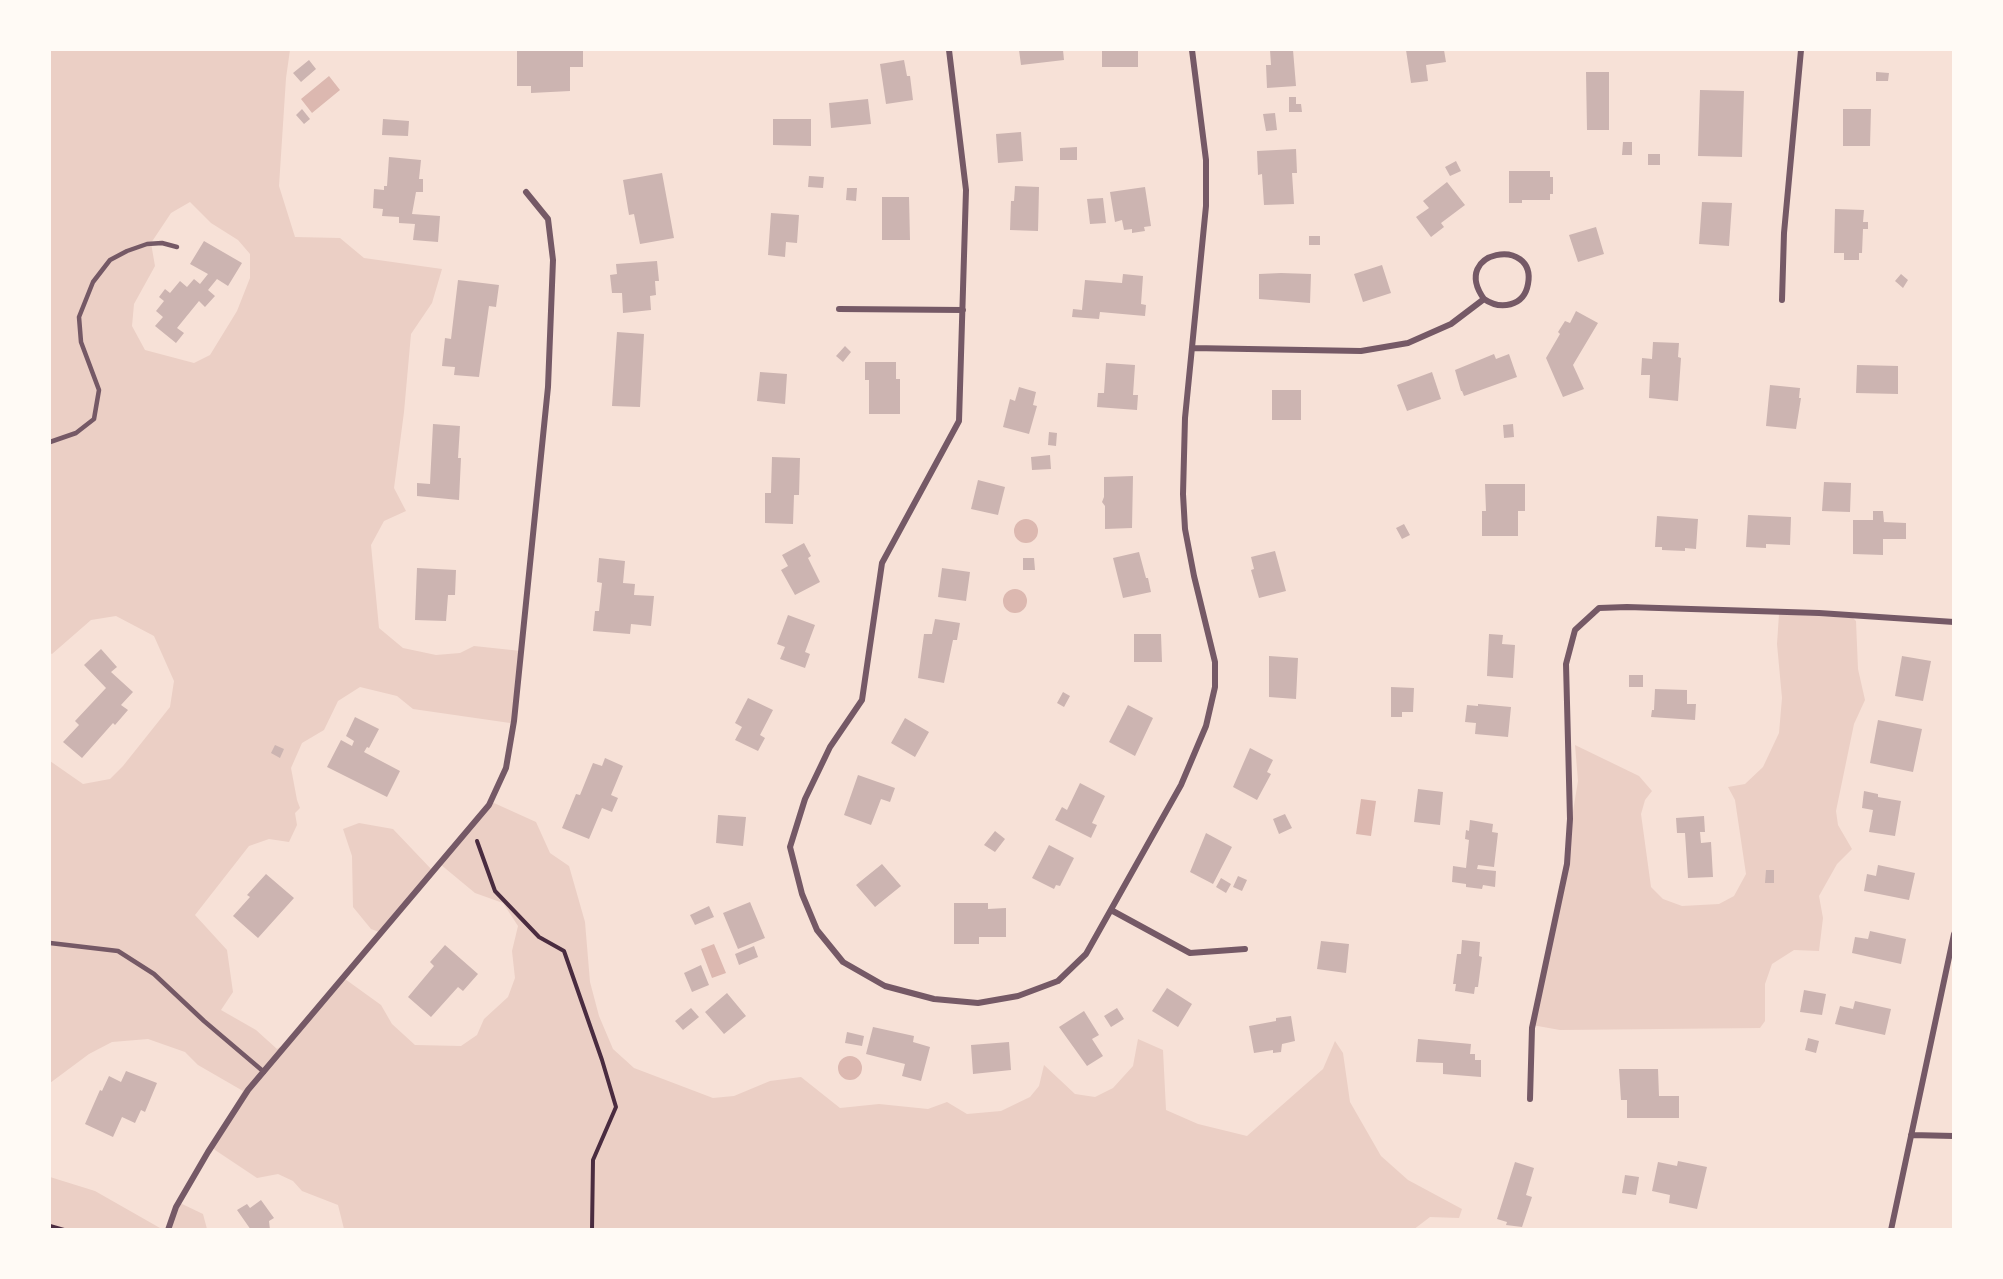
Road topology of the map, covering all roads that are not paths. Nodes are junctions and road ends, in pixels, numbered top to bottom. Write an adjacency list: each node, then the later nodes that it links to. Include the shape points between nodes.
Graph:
1 (950, 50): 9 (street, via 966,190)
2 (1192, 50): 10 (street, via 1206,160 1206,206)
3 (1801, 50): 7 (street, via 1784,233)
4 (526, 192): 17 (street, via 548,219 553,260 548,387 506,768 489,805)
5 (177, 247): 11 (lane, via 147,244 127,251 110,260 93,282 79,317 81,342 99,390 94,419 76,433)
6 (1484, 299): 6 (street, via 1502,306 1521,299 1529,282 1520,260 1504,253 1495,254 1480,265 1476,282); 10 (street, via 1451,324 1408,343 1361,351)
7 (1782, 300)
8 (839, 309): 9 (street)
9 (963, 310): 13 (street, via 959,421 882,563 862,700 825,758 805,799 790,847 802,894 817,930 843,962 885,986 934,999 978,1003 1018,996 1058,981 1086,954)
10 (1192, 348): 13 (street, via 1185,418 1185,529 1213,647 1215,687 1206,726 1181,785)
11 (50, 442)
12 (1953, 622): 18 (street, via 1627,607 1599,608 1575,630 1566,664 1567,864 1532,1028)
13 (1111, 910): 16 (street, via 1190,953)
14 (1953, 934): 19 (street)
15 (50, 944): 17 (lane, via 118,951 154,974)
16 (1245, 949)
17 (264, 1072): 21 (street, via 208,1152 176,1207)
18 (1530, 1099)
19 (1911, 1135): 20 (street); 22 (street)
20 (1953, 1136)
21 (168, 1230)
22 (1891, 1230)

